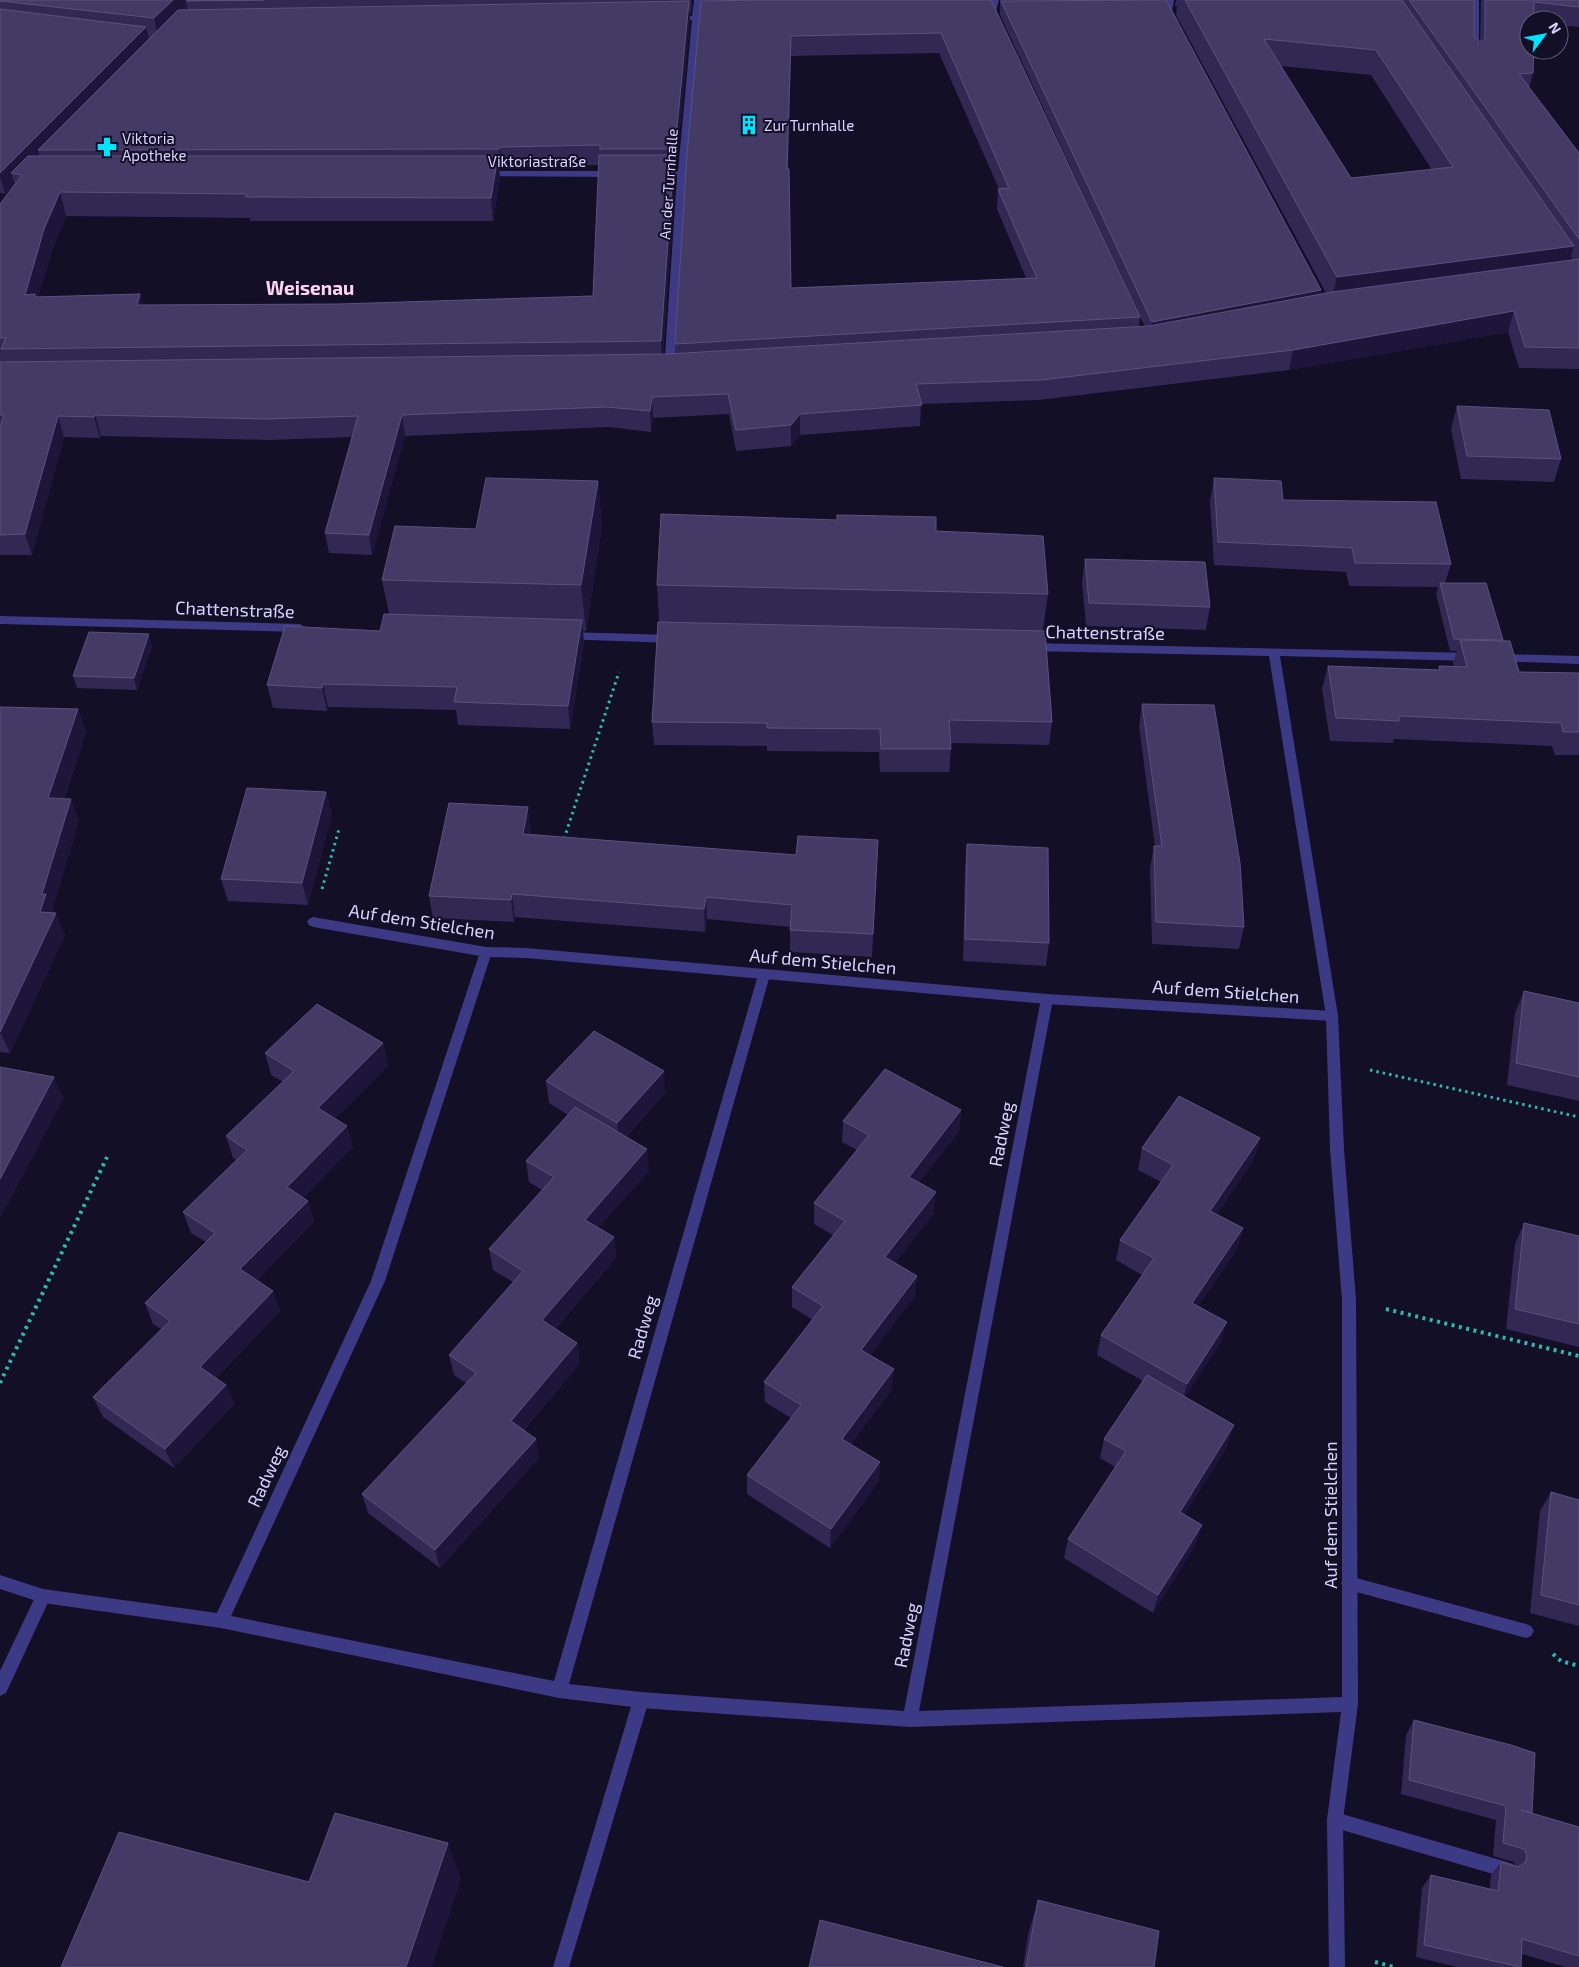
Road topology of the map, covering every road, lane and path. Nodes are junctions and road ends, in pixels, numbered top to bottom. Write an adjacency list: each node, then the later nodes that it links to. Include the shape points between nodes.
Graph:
1 (698, 0): 9 (street, An der Turnhalle)
2 (995, 0): 7 (street)
3 (1170, 0): 6 (street)
4 (1475, 0): 14 (street)
5 (1158, 10): 6 (street)
6 (1173, 10): 12 (street)
7 (997, 11): 8 (street); 13 (street)
8 (982, 12)
9 (697, 18): 10 (street); 11 (street); 18 (street, An der Turnhalle)
10 (727, 18)
11 (667, 19)
12 (1178, 28)
13 (1000, 29)
14 (1475, 57)
15 (473, 174): 16 (street, Viktoriastraße)
16 (622, 174)
17 (652, 174): 18 (street)
18 (682, 174): 19 (street, An der Turnhalle)
19 (669, 370)
20 (0, 620): 21 (street, Chattenstraße)
21 (315, 629)
22 (552, 636): 23 (street)
23 (631, 638): 24 (street); 29 (path)
24 (680, 639)
25 (1017, 647): 26 (street, Chattenstraße)
26 (1274, 653): 27 (street, Chattenstraße); 34 (street, Auf dem Stielchen)
27 (1579, 660)
28 (339, 829): 30 (path)
29 (563, 842)
30 (313, 922): 31 (street, Auf dem Stielchen)
31 (486, 952): 32 (street, Auf dem Stielchen); 44 (street, Radweg, via 378,1281)
32 (764, 975): 33 (street, Auf dem Stielchen); 47 (street, Radweg)
33 (1047, 999): 34 (street, Auf dem Stielchen); 50 (street, Radweg)
34 (1332, 1016): 35 (street, Auf dem Stielchen)
35 (1335, 1063): 36 (path); 38 (street, Auf dem Stielchen, via 1337,1149)
36 (1579, 1117)
37 (107, 1157): 40 (path)
38 (1349, 1300): 39 (path); 42 (street, Auf dem Stielchen)
39 (1579, 1356)
40 (0, 1383)
41 (0, 1582): 43 (street)
42 (1349, 1583): 45 (street); 49 (street, Auf dem Stielchen)
43 (43, 1596): 44 (street); 46 (street)
44 (221, 1621): 47 (street)
45 (1526, 1631)
46 (0, 1688)
47 (559, 1690): 48 (street)
48 (641, 1700): 50 (street); 53 (street)
49 (1350, 1704): 50 (street); 51 (street, Auf dem Stielchen)
50 (910, 1719)
51 (1335, 1820): 52 (street); 54 (street, Auf dem Stielchen)
52 (1507, 1870)
53 (561, 1967)
54 (1336, 1967)

